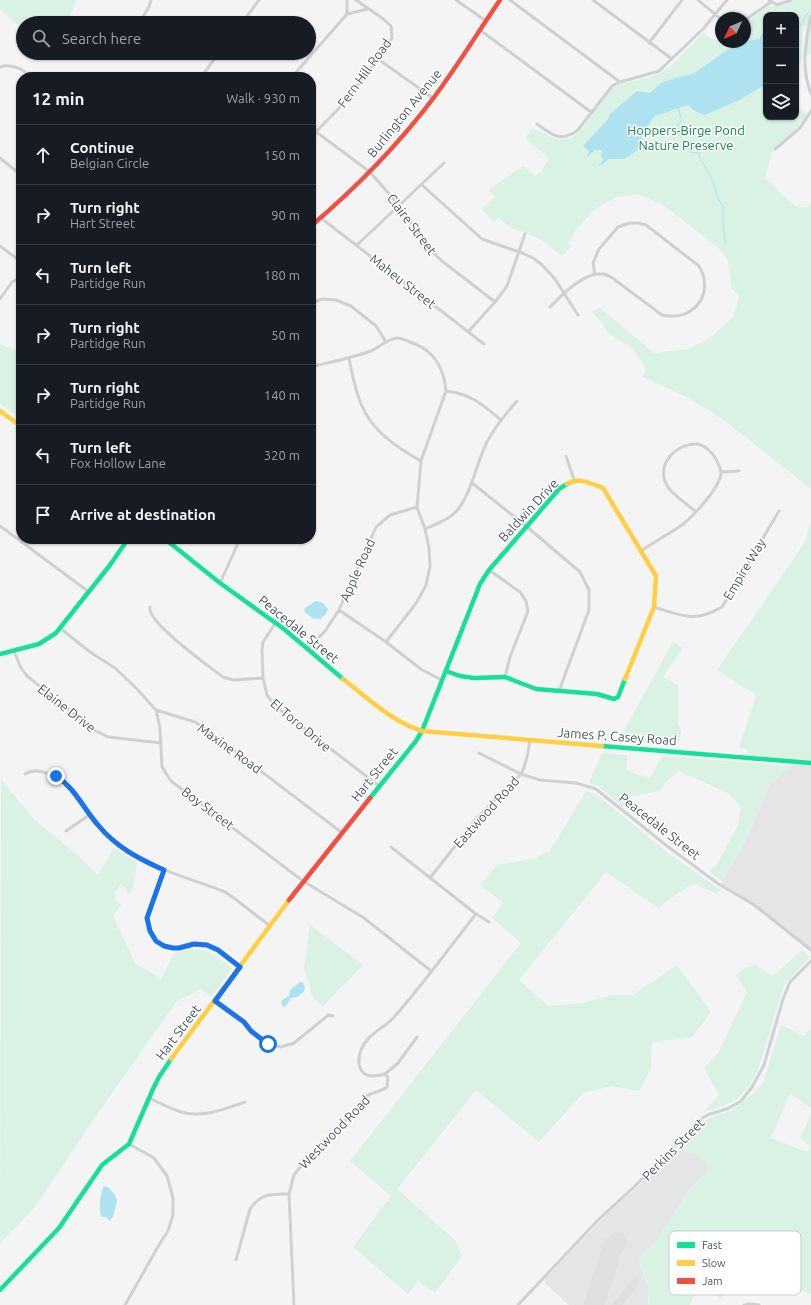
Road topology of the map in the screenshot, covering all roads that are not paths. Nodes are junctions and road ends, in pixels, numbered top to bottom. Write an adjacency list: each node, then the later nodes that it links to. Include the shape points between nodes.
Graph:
1 (150, 0): 19 (street)
2 (259, 0): 20 (street)
3 (347, 0): 16 (street)
4 (356, 0): 14 (street, Fern Hill Road)
5 (456, 0): 22 (street)
6 (500, 0): 22 (street, Burlington Avenue)
7 (510, 0): 34 (street)
8 (593, 0): 24 (street)
9 (682, 0): 24 (street)
10 (698, 0): 17 (street)
11 (727, 0): 15 (street)
12 (791, 0): 13 (street, via 777,5)
13 (770, 1): 18 (street)
14 (368, 9): 16 (street); 26 (street, Fern Hill Road, via 391,26 392,38)
15 (717, 12)
16 (347, 14): 25 (street)
17 (715, 14): 27 (street)
18 (751, 15)
19 (143, 16)
20 (247, 16)
21 (811, 16): 35 (street, via 804,65)
22 (486, 21): 23 (street, Burlington Avenue)
23 (480, 30): 36 (street, Burlington Avenue); 38 (street)
24 (649, 43): 27 (street)
25 (316, 50)
26 (378, 59): 36 (street); 40 (street, Fern Hill Road, via 341,106)
27 (672, 59): 34 (street, via 659,71)
28 (214, 60): 32 (street)
29 (307, 60): 33 (street)
30 (0, 67): 31 (street, via 15,66)
31 (27, 72)
32 (205, 72)
33 (296, 72)
34 (620, 82): 38 (street, via 612,86)
35 (811, 94)
36 (433, 98): 45 (street, Burlington Avenue)
37 (811, 111): 41 (street, via 800,128)
38 (591, 112): 39 (street, via 578,130 565,137 557,137)
39 (537, 124)
40 (316, 132): 45 (street, Claire Street)
41 (776, 149)
42 (0, 158): 44 (street)
43 (444, 163): 46 (street)
44 (16, 170)
45 (370, 172): 47 (street, Claire Street); 48 (street, Burlington Avenue)
46 (422, 185): 47 (street); 53 (street, via 482,239)
47 (398, 206): 51 (street); 60 (street, Claire Street, via 434,255)
48 (321, 218): 49 (street, Burlington Avenue); 51 (street, Maheu Street)
49 (316, 222)
50 (525, 234): 53 (street)
51 (357, 245): 63 (street, Maheu Street)
52 (0, 246): 54 (street)
53 (519, 252): 57 (street, via 533,258 546,269); 60 (street, via 507,286)
54 (16, 258)
55 (594, 274): 55 (street, via 611,277 662,314 671,317 692,310 704,294 703,273 699,266 646,225 638,223 624,224 613,232 596,255 593,263); 57 (street)
56 (16, 280): 58 (street)
57 (564, 293): 61 (street); 62 (street)
58 (0, 299)
59 (316, 301): 64 (street, via 336,300 352,306 376,326)
60 (495, 302): 63 (street)
61 (550, 307)
62 (578, 315)
63 (468, 332): 65 (street, Maheu Street)
64 (386, 342): 66 (street, via 373,350); 68 (street, via 399,338 416,344 431,354 441,368)
65 (484, 344)
66 (349, 358): 67 (street); 74 (street, via 360,404 374,426 398,448)
67 (316, 366)
68 (446, 391): 71 (street, via 460,392 483,404); 74 (street)
69 (517, 401): 71 (street)
70 (0, 411): 72 (street)
71 (501, 420): 78 (street, via 485,448)
72 (16, 422)
73 (566, 456): 77 (street)
74 (420, 461): 79 (street)
75 (739, 471): 76 (street)
76 (721, 472): 80 (street, via 716,487); 80 (street, via 707,448 697,444 681,447 673,452 663,474 668,487)
77 (574, 480): 83 (street, Baldwin Drive, via 559,489); 90 (street, Baldwin Drive, via 589,482 603,488)
78 (472, 483): 83 (street); 84 (street, via 458,509 445,520)
79 (417, 507): 84 (street); 96 (street, Apple Road, via 390,515 376,526)
80 (695, 511): 90 (street, via 682,524)
81 (779, 511): 95 (street, Empire Way, via 722,607 696,618)
82 (0, 526): 85 (street)
83 (526, 526): 91 (street, Baldwin Drive); 107 (street, via 580,572 589,590 589,610)
84 (425, 529): 99 (street, via 430,566 426,585 417,602)
85 (16, 538)
86 (24, 544): 93 (street)
87 (124, 544): 93 (street)
88 (171, 544): 92 (street, Peacedale Street)
89 (238, 544): 92 (street)
90 (641, 551): 95 (street, Baldwin Drive, via 656,576)
91 (489, 570): 103 (street, Baldwin Drive, via 480,584); 104 (street, via 520,592 526,601 528,611)
92 (220, 583): 97 (street, Peacedale Street)
93 (89, 592): 98 (street)
94 (150, 607): 105 (street, via 151,614 169,635 223,677 233,680)
95 (654, 607): 107 (street, Baldwin Drive, via 616,699 597,694)
96 (339, 610): 99 (street); 100 (street, Apple Road, via 325,631)
97 (276, 622): 100 (street, Peacedale Street); 105 (street, El Toro Drive, via 263,642)
98 (60, 628): 101 (street, via 44,641); 108 (street, via 115,668)
99 (386, 642): 106 (street, via 422,670)
100 (307, 649): 109 (street, Peacedale Street, via 388,714 408,727)
101 (14, 651): 102 (street); 111 (street, Elaine Drive, via 27,676 94,730 108,737)
102 (0, 654)
103 (446, 671): 104 (street, via 474,678); 106 (street, Baldwin Drive)
104 (505, 677): 107 (street, via 536,689)
105 (263, 678): 116 (street, El Toro Drive, via 267,695 275,706)
106 (442, 680): 109 (street, Baldwin Drive)
107 (559, 691)
108 (156, 710): 111 (street, Boy Street); 119 (street, Maxine Road, via 195,722)
109 (422, 731): 110 (street, James P. Casey Road); 116 (street, Hart Street)
110 (530, 740): 113 (street, James P. Casey Road); 115 (street, Eastwood Road, via 528,755)
111 (161, 743): 123 (street, Boy Street, via 162,767 171,781)
112 (479, 753): 115 (street, Peacedale Street)
113 (811, 763)
114 (26, 774): 117 (street, via 30,770 40,771 59,779 75,792)
115 (520, 774): 122 (street, Eastwood Road, via 477,818); 127 (street, Peacedale Street, via 540,780 576,783 596,789 667,846 720,885 753,904)
116 (379, 786): 119 (street, Hart Street)
117 (90, 815): 118 (street); 121 (street, via 122,848)
118 (66, 831)
119 (341, 832): 123 (street, Hart Street)
120 (391, 847): 122 (street)
121 (164, 870): 126 (street, via 225,892); 129 (street, via 147,918 156,941 173,948 194,944 207,945)
122 (430, 878): 124 (street)
123 (303, 881): 126 (street, Hart Street); 130 (street, Boy Street, via 364,918)
124 (476, 914): 125 (street); 130 (street, Westwood Road)
125 (489, 922)
126 (270, 925): 129 (street, Hart Street)
127 (811, 950)
128 (811, 961): 143 (street, Perkins Street, via 790,982 764,1065 741,1101 702,1118 640,1182 598,1220)
129 (240, 967): 131 (street, Hart Street)
130 (431, 971): 134 (street, Westwood Road, via 394,1017 370,1037 362,1048 359,1060 363,1073 372,1076)
131 (215, 1001): 132 (street, via 268,1044 281,1046 294,1043 326,1017); 135 (street, Hart Street, via 159,1076)
132 (333, 1016)
133 (416, 1037): 134 (street, via 398,1063)
134 (385, 1074): 138 (street, Westwood Road, via 388,1078 387,1087 367,1096 318,1151 305,1161 294,1175)
135 (149, 1098): 136 (street, via 182,1112 206,1114); 137 (street, Hart Street)
136 (245, 1102)
137 (129, 1144): 140 (street, Hart Street, via 102,1165 59,1228); 141 (street, via 154,1158 166,1176 172,1198 173,1215 168,1231)
138 (289, 1194): 139 (street, via 269,1194 254,1204 250,1209); 142 (street, Westwood Road)
139 (236, 1260)
140 (0, 1290)
141 (125, 1305)
142 (294, 1305)
143 (518, 1305)
144 (744, 1305): 145 (street)
145 (759, 1305)

